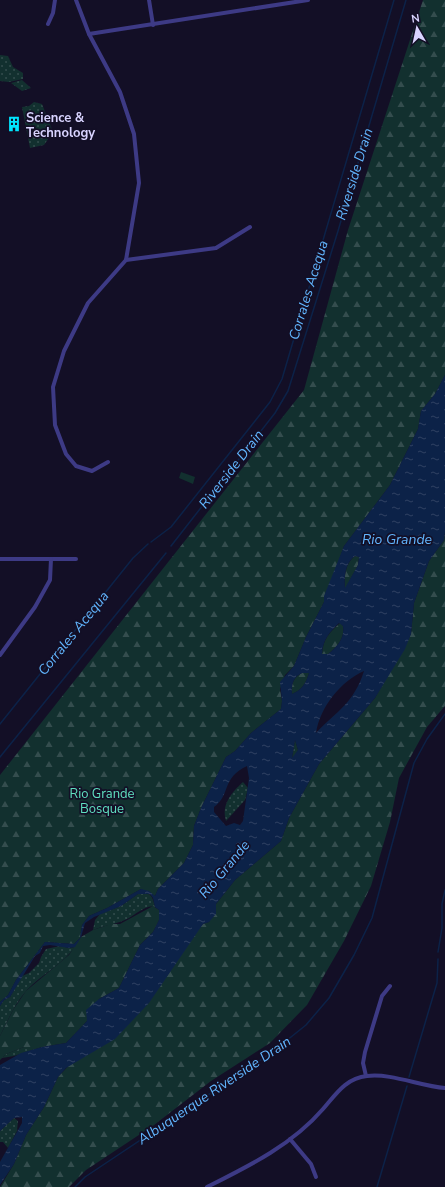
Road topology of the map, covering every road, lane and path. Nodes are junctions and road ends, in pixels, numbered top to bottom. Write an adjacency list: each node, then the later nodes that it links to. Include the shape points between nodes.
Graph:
1 (55, 0): 6 (street)
2 (76, 0): 8 (street)
3 (149, 0): 7 (street)
4 (308, 0): 5 (street)
5 (285, 2): 7 (street)
6 (48, 24)
7 (153, 24): 8 (street)
8 (89, 34): 10 (street, via 120,92 134,134 139,183)
9 (250, 227): 10 (street, via 216,248)
10 (126, 260): 11 (street, via 88,303 64,351 53,387 55,425 66,454 76,466 92,471)
11 (108, 462)
12 (0, 559): 13 (street)
13 (50, 559): 14 (street); 15 (street, via 50,580 35,607)
14 (76, 559)
15 (0, 656)
16 (390, 986): 17 (street, via 382,996 365,1052 363,1063)
17 (366, 1076): 18 (street, via 376,1075); 19 (street, via 344,1084 310,1122)
18 (445, 1088)
19 (290, 1139): 20 (street, via 311,1164); 21 (street, via 250,1165)
20 (316, 1177)
21 (207, 1187)

